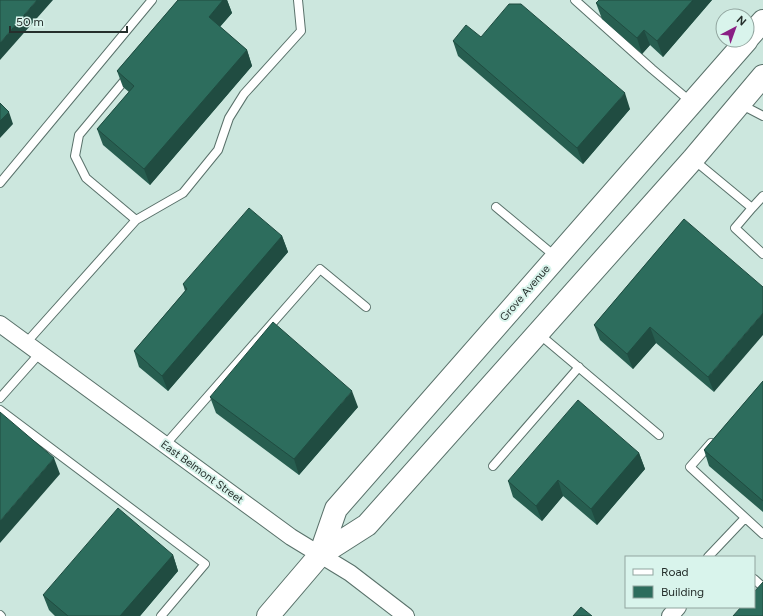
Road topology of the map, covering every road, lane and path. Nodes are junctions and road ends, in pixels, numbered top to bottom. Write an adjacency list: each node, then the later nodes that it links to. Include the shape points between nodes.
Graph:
1 (152, 0): 13 (lane)
2 (298, 0): 17 (lane, via 301,31 244,94 230,118 218,150 183,193)
3 (575, 0): 9 (lane)
4 (763, 21): 5 (main road, Grove Avenue)
5 (755, 30)
6 (740, 48): 9 (main road, Grove Avenue)
7 (135, 67): 17 (lane, via 79,135 74,156 86,178)
8 (763, 76): 10 (main road, Grove Avenue)
9 (692, 102): 19 (main road, Grove Avenue)
10 (740, 104): 11 (lane); 12 (main road, Grove Avenue)
11 (763, 116)
12 (694, 159): 16 (lane); 22 (main road, Grove Avenue)
13 (0, 183)
14 (763, 196): 16 (lane)
15 (496, 207): 19 (lane)
16 (752, 208): 18 (lane, via 735,228)
17 (136, 220): 23 (lane)
18 (763, 254)
19 (556, 258): 34 (main road, Grove Avenue, via 336,510)
20 (366, 307): 30 (lane, via 320,269)
21 (0, 324): 23 (street, East Belmont Street)
22 (538, 333): 25 (lane); 34 (main road, Grove Avenue, via 367,525)
23 (26, 343): 24 (street, East Belmont Street)
24 (40, 353): 26 (lane); 30 (street, East Belmont Street)
25 (579, 367): 28 (lane); 31 (lane)
26 (0, 398)
27 (0, 410): 39 (lane, via 205,564)
28 (659, 435)
29 (716, 438): 32 (lane, via 690,467)
30 (165, 445): 34 (street, East Belmont Street, via 291,537)
31 (493, 466)
32 (745, 518): 33 (lane); 35 (lane)
33 (763, 534)
34 (320, 555): 40 (main road, Grove Avenue); 41 (street, East Belmont Street, via 350,573)
35 (709, 556)
36 (755, 580): 37 (lane)
37 (763, 587)
38 (677, 608): 42 (street)
39 (161, 616)
40 (268, 616)
41 (406, 616)
42 (670, 616)

